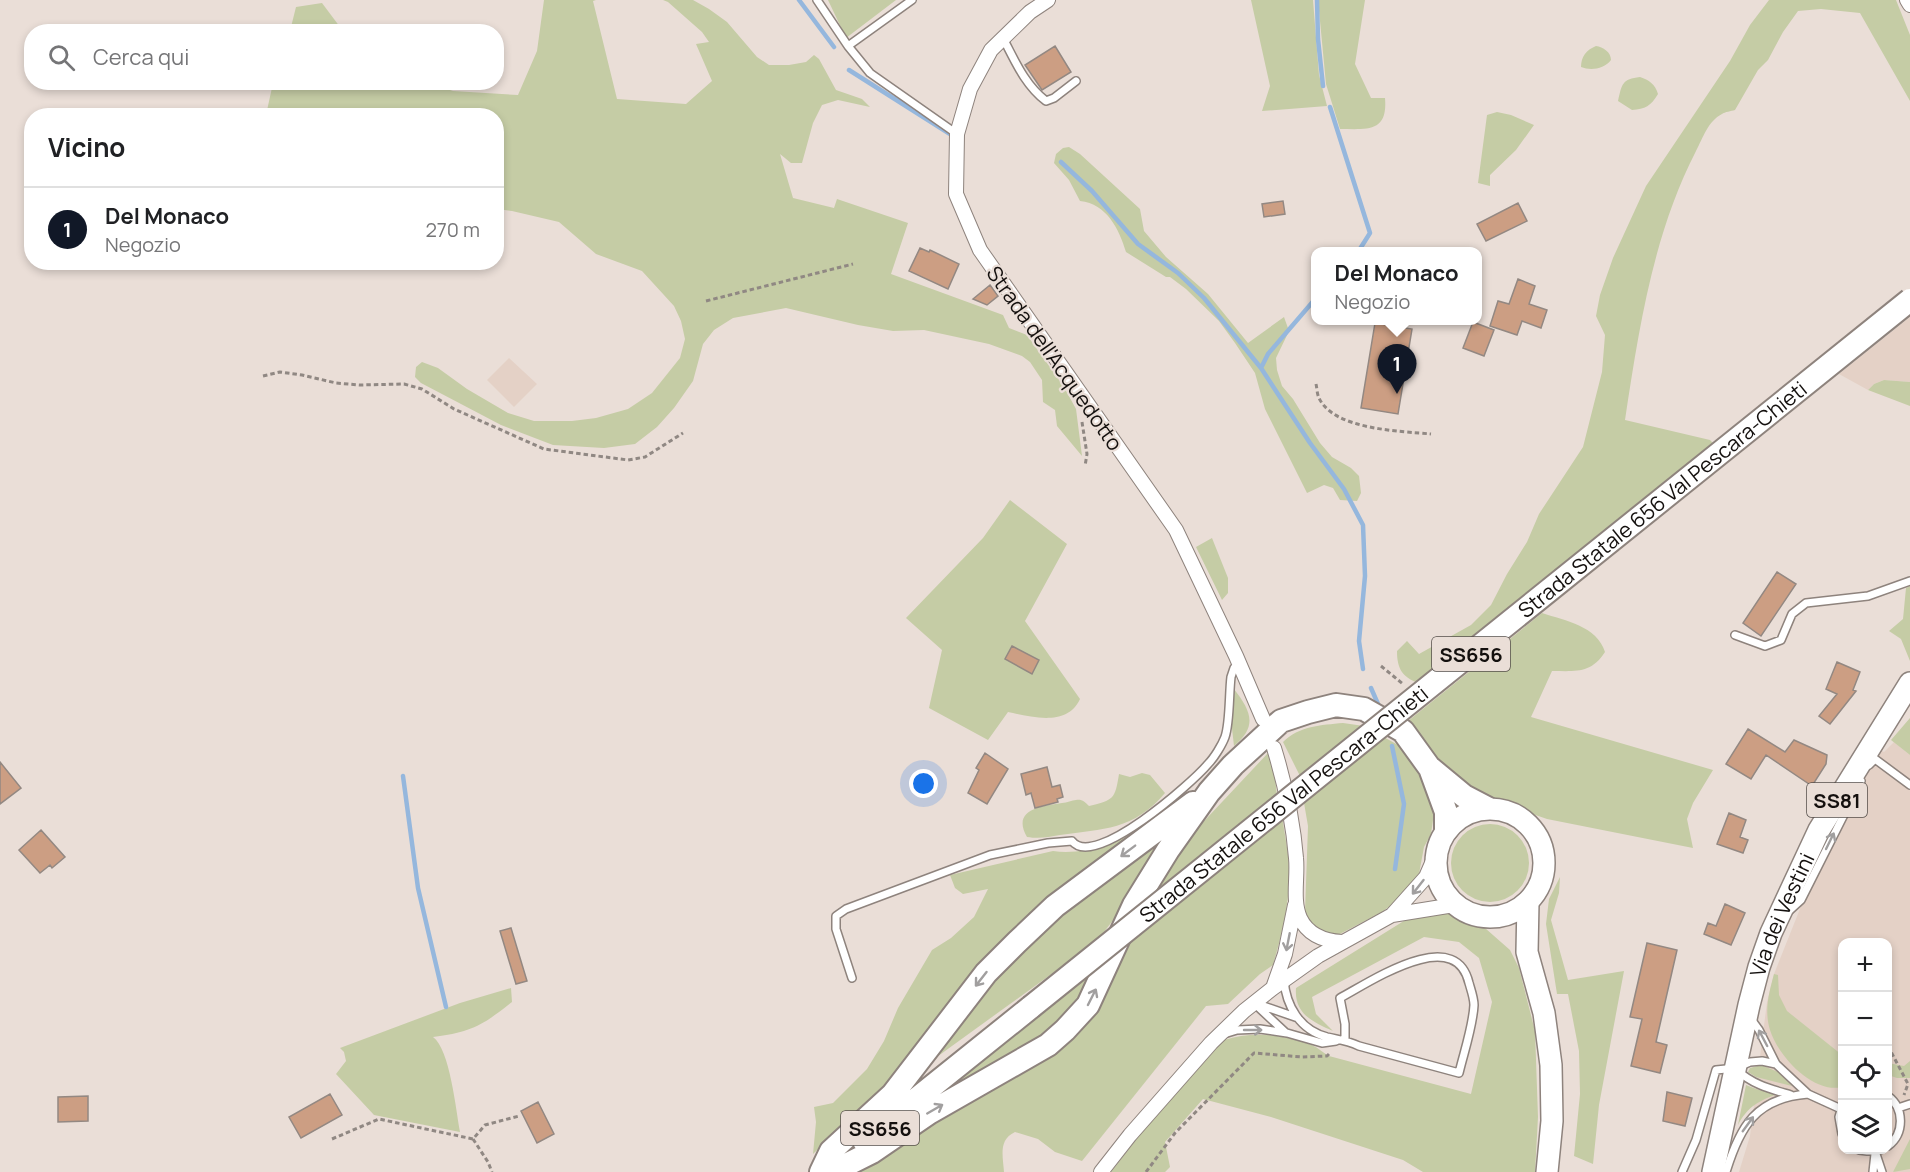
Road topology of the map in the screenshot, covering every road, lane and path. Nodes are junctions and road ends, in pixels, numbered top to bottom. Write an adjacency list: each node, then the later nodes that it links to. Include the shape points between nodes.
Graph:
1 (816, 0): 7 (lane)
2 (912, 0): 7 (lane)
3 (1048, 0): 6 (street, Strada dell'Acquedotto)
4 (1907, 0): 5 (street)
5 (1910, 5)
6 (1003, 38): 8 (lane, via 1024,78 1046,101); 9 (street, Strada dell'Acquedotto, via 991,50 970,89)
7 (848, 46): 9 (lane, via 870,73)
8 (1076, 81)
9 (957, 134): 15 (street, Strada dell'Acquedotto, via 956,194 980,250)
10 (853, 264): 12 (path)
11 (1910, 300): 66 (highway, Strada Statale 656 Val Pescara-Chieti / SS656, bridge)
12 (706, 301)
13 (262, 376): 16 (path, via 280,372 336,383 404,384 422,389 499,430 555,451 628,460 645,457)
14 (1316, 384): 17 (path, via 1324,405 1346,420)
15 (1087, 404): 18 (path, via 1081,413); 21 (street, Strada dell'Acquedotto, via 1176,530)
16 (683, 433)
17 (1431, 435)
18 (1085, 466)
19 (1910, 581): 20 (lane, via 1868,596 1806,603 1792,614 1781,640 1765,646)
20 (1735, 635)
21 (1240, 663): 25 (street, Strada dell'Acquedotto); 41 (lane, via 1231,677 1225,736 1209,763 1172,798 1142,822 1110,840 1084,848 1072,841 990,855 846,909 836,916 836,929)
22 (1381, 666): 24 (path)
23 (1910, 683): 38 (main road, Via dei Vestini / SS81, via 1819,830)
24 (1405, 686)
25 (1263, 720)
26 (1274, 748): 33 (street, via 1294,830)
27 (1429, 767): 29 (highway, via 1403,731 1364,709 1336,705 1281,721); 30 (highway, via 1464,796); 31 (highway, via 1446,812)
28 (1910, 785): 38 (lane, one-way to 28, via 1801,900 1871,762 1875,759)
29 (1209, 792): 65 (highway, one-way to 65, via 1035,924 986,973 893,1094 831,1150); 67 (highway, one-way to 29, via 872,1152 929,1113 1048,1045 1072,1024 1088,1005 1134,905)
30 (1487, 808): 31 (main road, via 1464,815); 34 (main road, via 1506,810 1522,819 1543,850 1542,878)
31 (1446, 830): 32 (main road)
32 (1436, 854): 35 (main road, via 1436,873 1442,890); 36 (street, one-way to 36, via 1425,877)
33 (1296, 894): 39 (street, via 1301,919 1308,929 1330,942); 42 (street, one-way to 42)
34 (1528, 902): 37 (main road, via 1517,911); 40 (main road)
35 (1454, 905): 36 (street); 37 (main road)
36 (1392, 915): 39 (street)
37 (1489, 918): 40 (main road)
38 (1775, 924): 44 (main road, Via dei Vestini / SS81)
39 (1342, 942): 42 (street)
40 (1527, 952): 70 (main road, via 1544,1013 1551,1065 1552,1121)
41 (852, 978)
42 (1278, 984): 43 (street); 45 (lane)
43 (1254, 1003): 45 (lane); 46 (lane); 47 (street)
44 (1747, 1014): 50 (lane, one-way to 44, via 1760,1030); 51 (main road, Via dei Vestini / SS81)
45 (1298, 1018): 48 (lane, via 1311,1030)
46 (1287, 1034): 47 (lane, one-way to 46, via 1260,1029); 48 (lane, via 1322,1043)
47 (1220, 1035): 68 (street)
48 (1345, 1039): 48 (lane, via 1459,1073 1474,1004 1467,974 1458,962 1440,955 1421,958 1340,998); 69 (path, via 1327,1056 1254,1053 1175,1133)
49 (1892, 1055): 57 (path, via 1908,1084)
50 (1776, 1064): 51 (lane, via 1750,1062); 52 (lane)
51 (1736, 1068): 53 (lane, via 1748,1080); 71 (lane, via 1716,1070 1696,1140); 72 (main road, Via dei Vestini / SS81)
52 (1808, 1094): 53 (lane); 56 (lane)
53 (1791, 1095): 73 (lane, one-way to 53, via 1745,1125 1764,1108)
54 (1891, 1100): 57 (lane)
55 (1910, 1104): 57 (lane)
56 (1838, 1106)
57 (1898, 1108): 61 (lane, via 1900,1127)
58 (519, 1116): 60 (path, via 485,1125)
59 (332, 1139): 60 (path, via 380,1119)
60 (473, 1139): 64 (path)
61 (1892, 1140)
62 (1876, 1154): 74 (lane)
63 (1878, 1154): 75 (lane)
64 (492, 1172)
65 (821, 1172)
66 (826, 1172)
67 (832, 1172)
68 (1101, 1172)
69 (1146, 1172)
70 (1547, 1172)
71 (1682, 1172)
72 (1713, 1172)
73 (1726, 1172)
74 (1872, 1172)
75 (1882, 1172)

